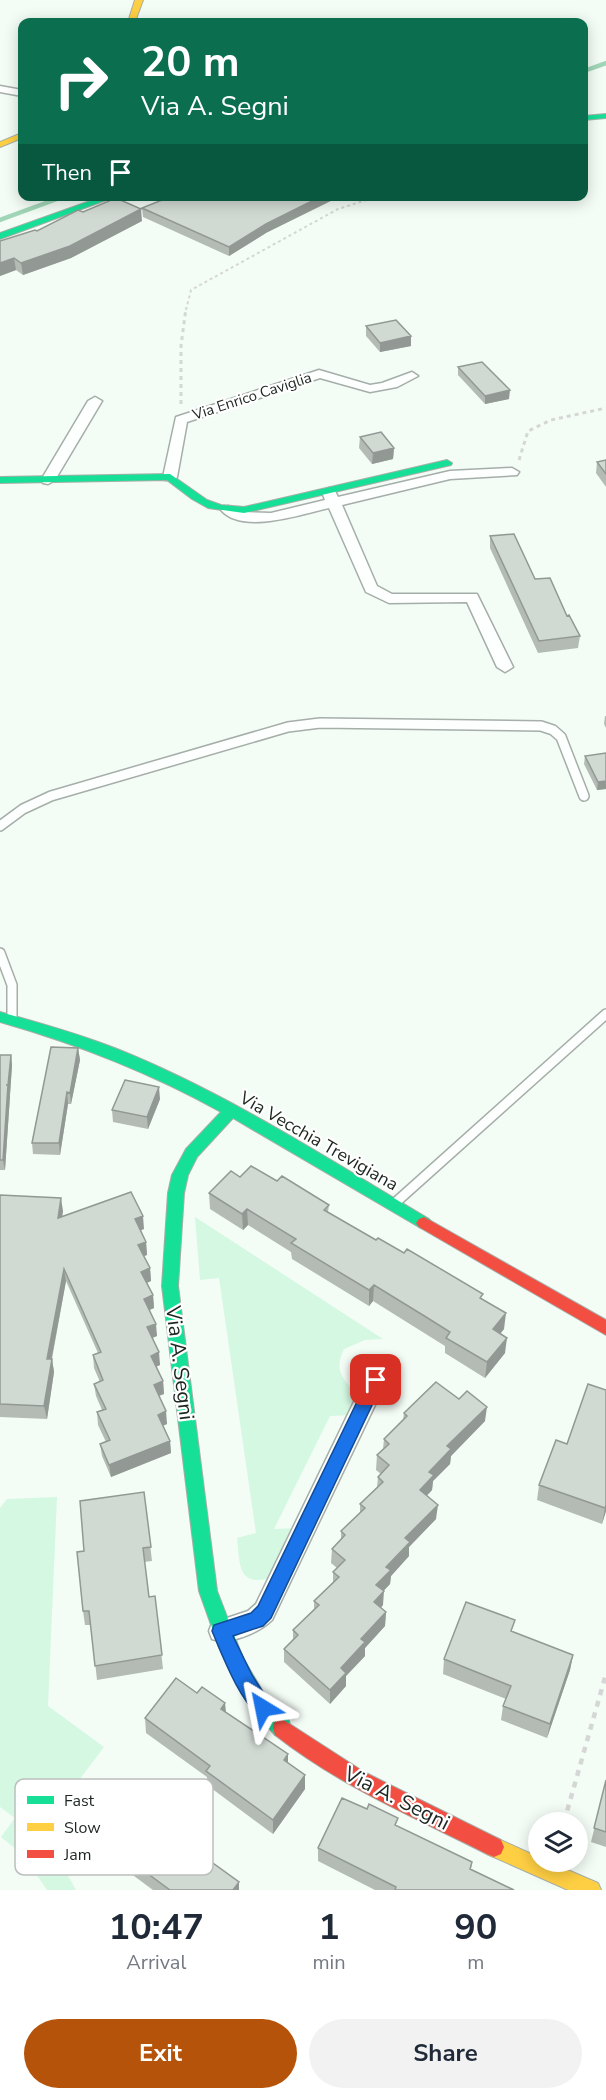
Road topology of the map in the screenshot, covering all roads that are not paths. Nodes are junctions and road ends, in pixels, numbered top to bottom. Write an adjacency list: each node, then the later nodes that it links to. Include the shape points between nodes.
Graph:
1 (139, 0): 2 (street)
2 (132, 18)
3 (0, 89): 4 (street)
4 (18, 92)
5 (606, 117): 6 (street)
6 (588, 118)
7 (18, 137): 8 (street)
8 (0, 145)
9 (99, 201): 10 (street)
10 (0, 236)
11 (412, 376): 15 (street, Via Enrico Caviglia, via 373,390 319,374 181,420)
12 (95, 401): 17 (street)
13 (447, 463): 18 (street)
14 (515, 468): 18 (street)
15 (170, 477): 17 (street); 19 (street, via 202,503)
16 (0, 480): 17 (street)
17 (48, 480)
18 (331, 496): 19 (street, via 255,518); 20 (street, via 371,589 389,599 472,597)
19 (228, 510)
20 (505, 667)
21 (584, 796): 22 (lane, via 561,737 541,726 320,723 288,727 51,796)
22 (0, 826)
23 (0, 953): 25 (lane, via 12,977 14,992)
24 (606, 1014): 27 (lane)
25 (6, 1018): 26 (street, Via Vecchia Trevigiana, via 87,1040 137,1060)
26 (231, 1111): 27 (street, Via Vecchia Trevigiana); 30 (street, Via A. Segni, via 191,1152 180,1175 170,1286 208,1591)
27 (393, 1204): 28 (street, Via Vecchia Trevigiana)
28 (606, 1328)
29 (376, 1380): 30 (street, via 264,1612 256,1620)
30 (221, 1631): 31 (street, Via A. Segni, via 263,1708 298,1741 346,1773 550,1874)
31 (591, 1890)

